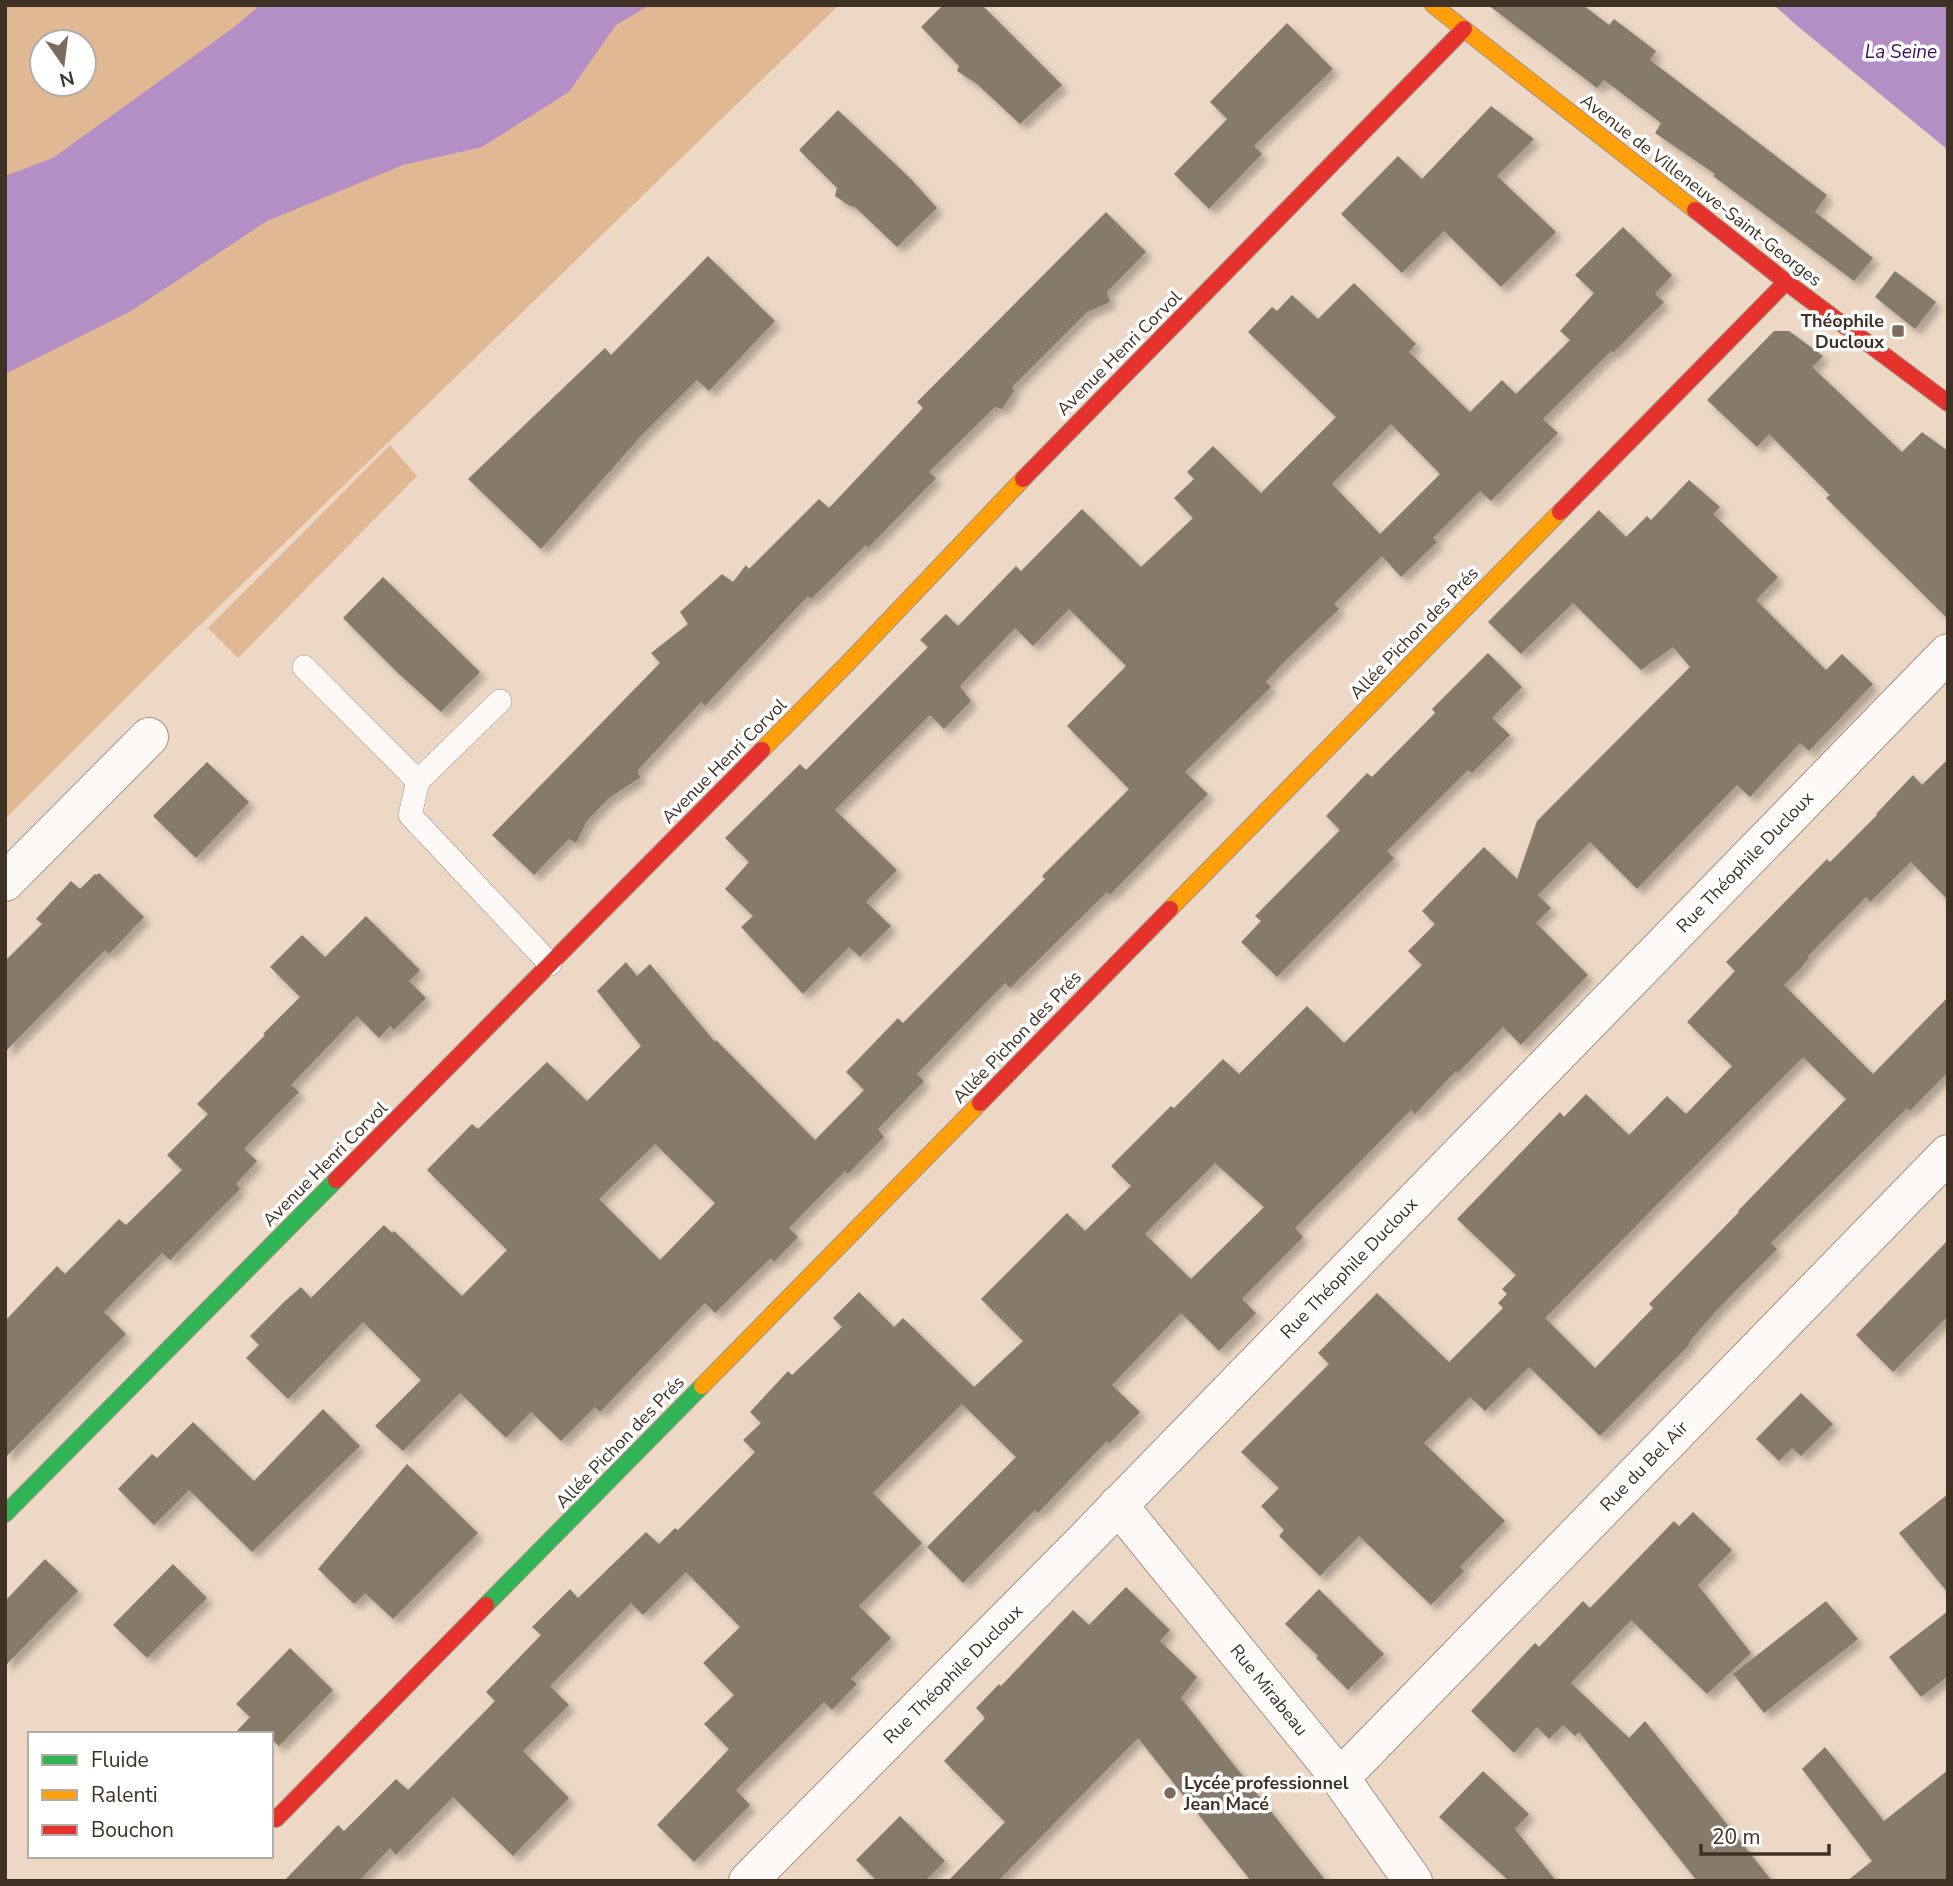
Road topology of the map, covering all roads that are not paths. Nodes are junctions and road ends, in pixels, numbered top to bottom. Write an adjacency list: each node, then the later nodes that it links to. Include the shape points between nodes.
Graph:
1 (1433, 5): 2 (street, Avenue de Villeneuve-Saint-Georges)
2 (1464, 29): 3 (street, Avenue de Villeneuve-Saint-Georges); 11 (street, Avenue Henri Corvol)
3 (1786, 282): 4 (street, Avenue de Villeneuve-Saint-Georges); 16 (street, Allée Pichon des Prés)
4 (1948, 403)
5 (1948, 653): 13 (street, Rue Théophile Ducloux)
6 (304, 667): 9 (lane)
7 (500, 701): 9 (lane)
8 (149, 737): 10 (street)
9 (418, 781): 11 (lane, via 410,815)
10 (5, 882)
11 (550, 964): 14 (street, Avenue Henri Corvol)
12 (1948, 1154): 15 (street, Rue du Bel Air)
13 (1118, 1506): 15 (street, Rue Mirabeau); 17 (street, Rue Théophile Ducloux)
14 (5, 1514)
15 (1340, 1778): 18 (street, Rue Mirabeau)
16 (276, 1819)
17 (748, 1881)
18 (1413, 1881)

